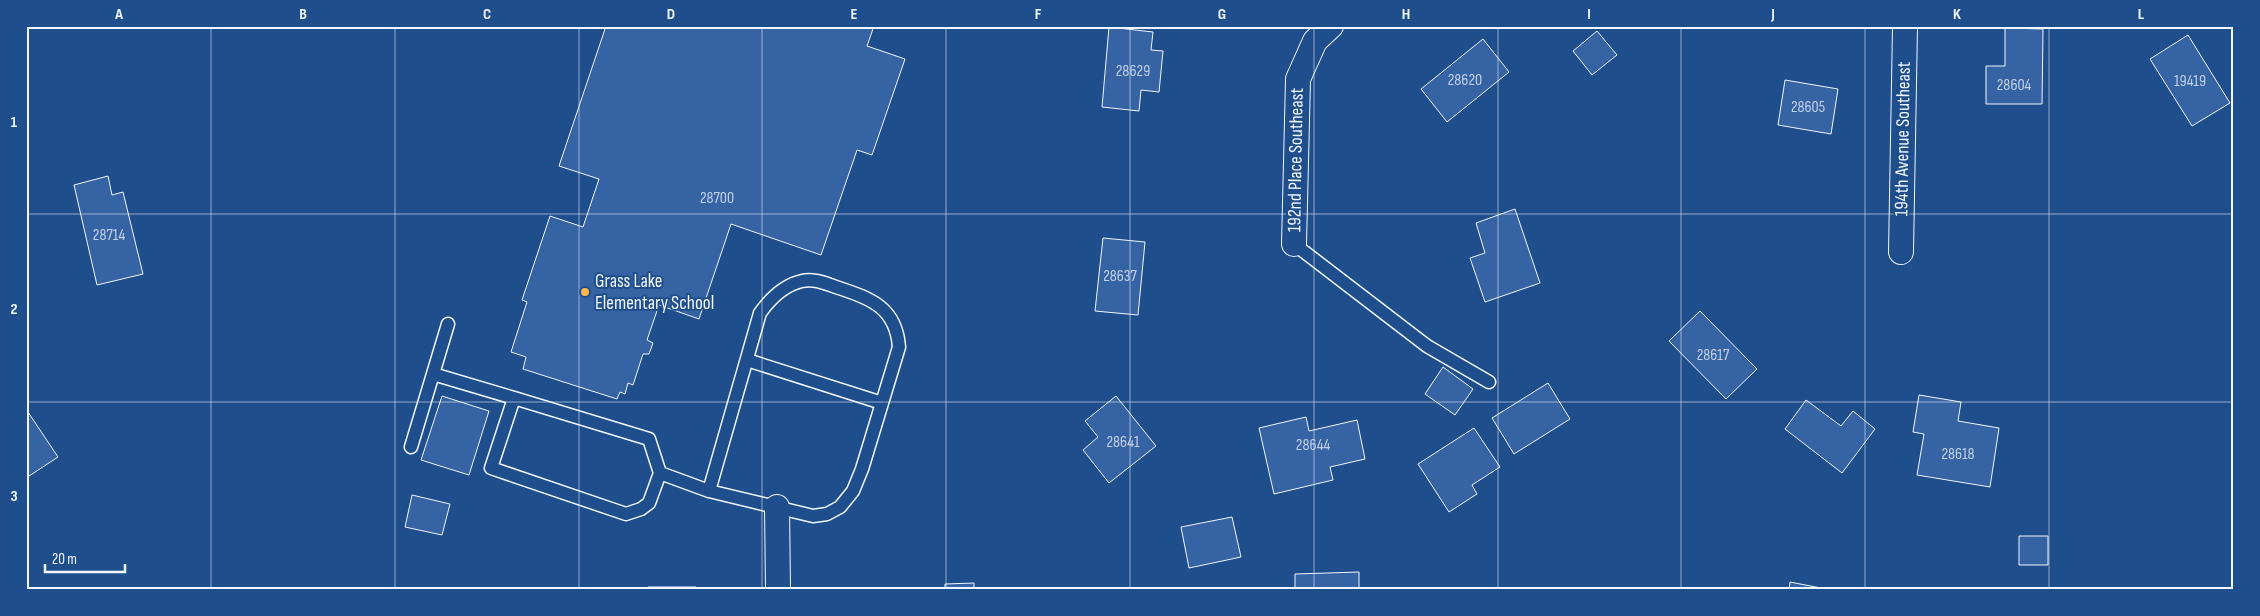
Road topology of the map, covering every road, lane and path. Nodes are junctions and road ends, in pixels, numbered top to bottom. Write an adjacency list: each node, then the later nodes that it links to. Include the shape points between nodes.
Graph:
1 (1331, 26): 3 (street, 192nd Place Southeast, via 1315,41 1298,79)
2 (1905, 26): 4 (street, 194th Avenue Southeast)
3 (1294, 244): 8 (lane, via 1427,346)
4 (1901, 252)
5 (448, 324): 7 (lane)
6 (747, 360): 10 (lane); 10 (lane, via 760,314 768,302 783,289 802,281 818,281 863,296 877,303 890,316 898,332 899,347); 13 (lane)
7 (434, 374): 9 (lane); 11 (lane)
8 (1489, 382)
9 (514, 398): 12 (lane, via 649,439); 12 (lane, via 491,468 626,514 649,504)
10 (882, 403): 14 (lane, via 862,469 853,491 840,506 827,514 813,516)
11 (412, 447)
12 (660, 473): 13 (lane)
13 (709, 491): 14 (lane)
14 (777, 508): 15 (street)
15 (778, 590)

